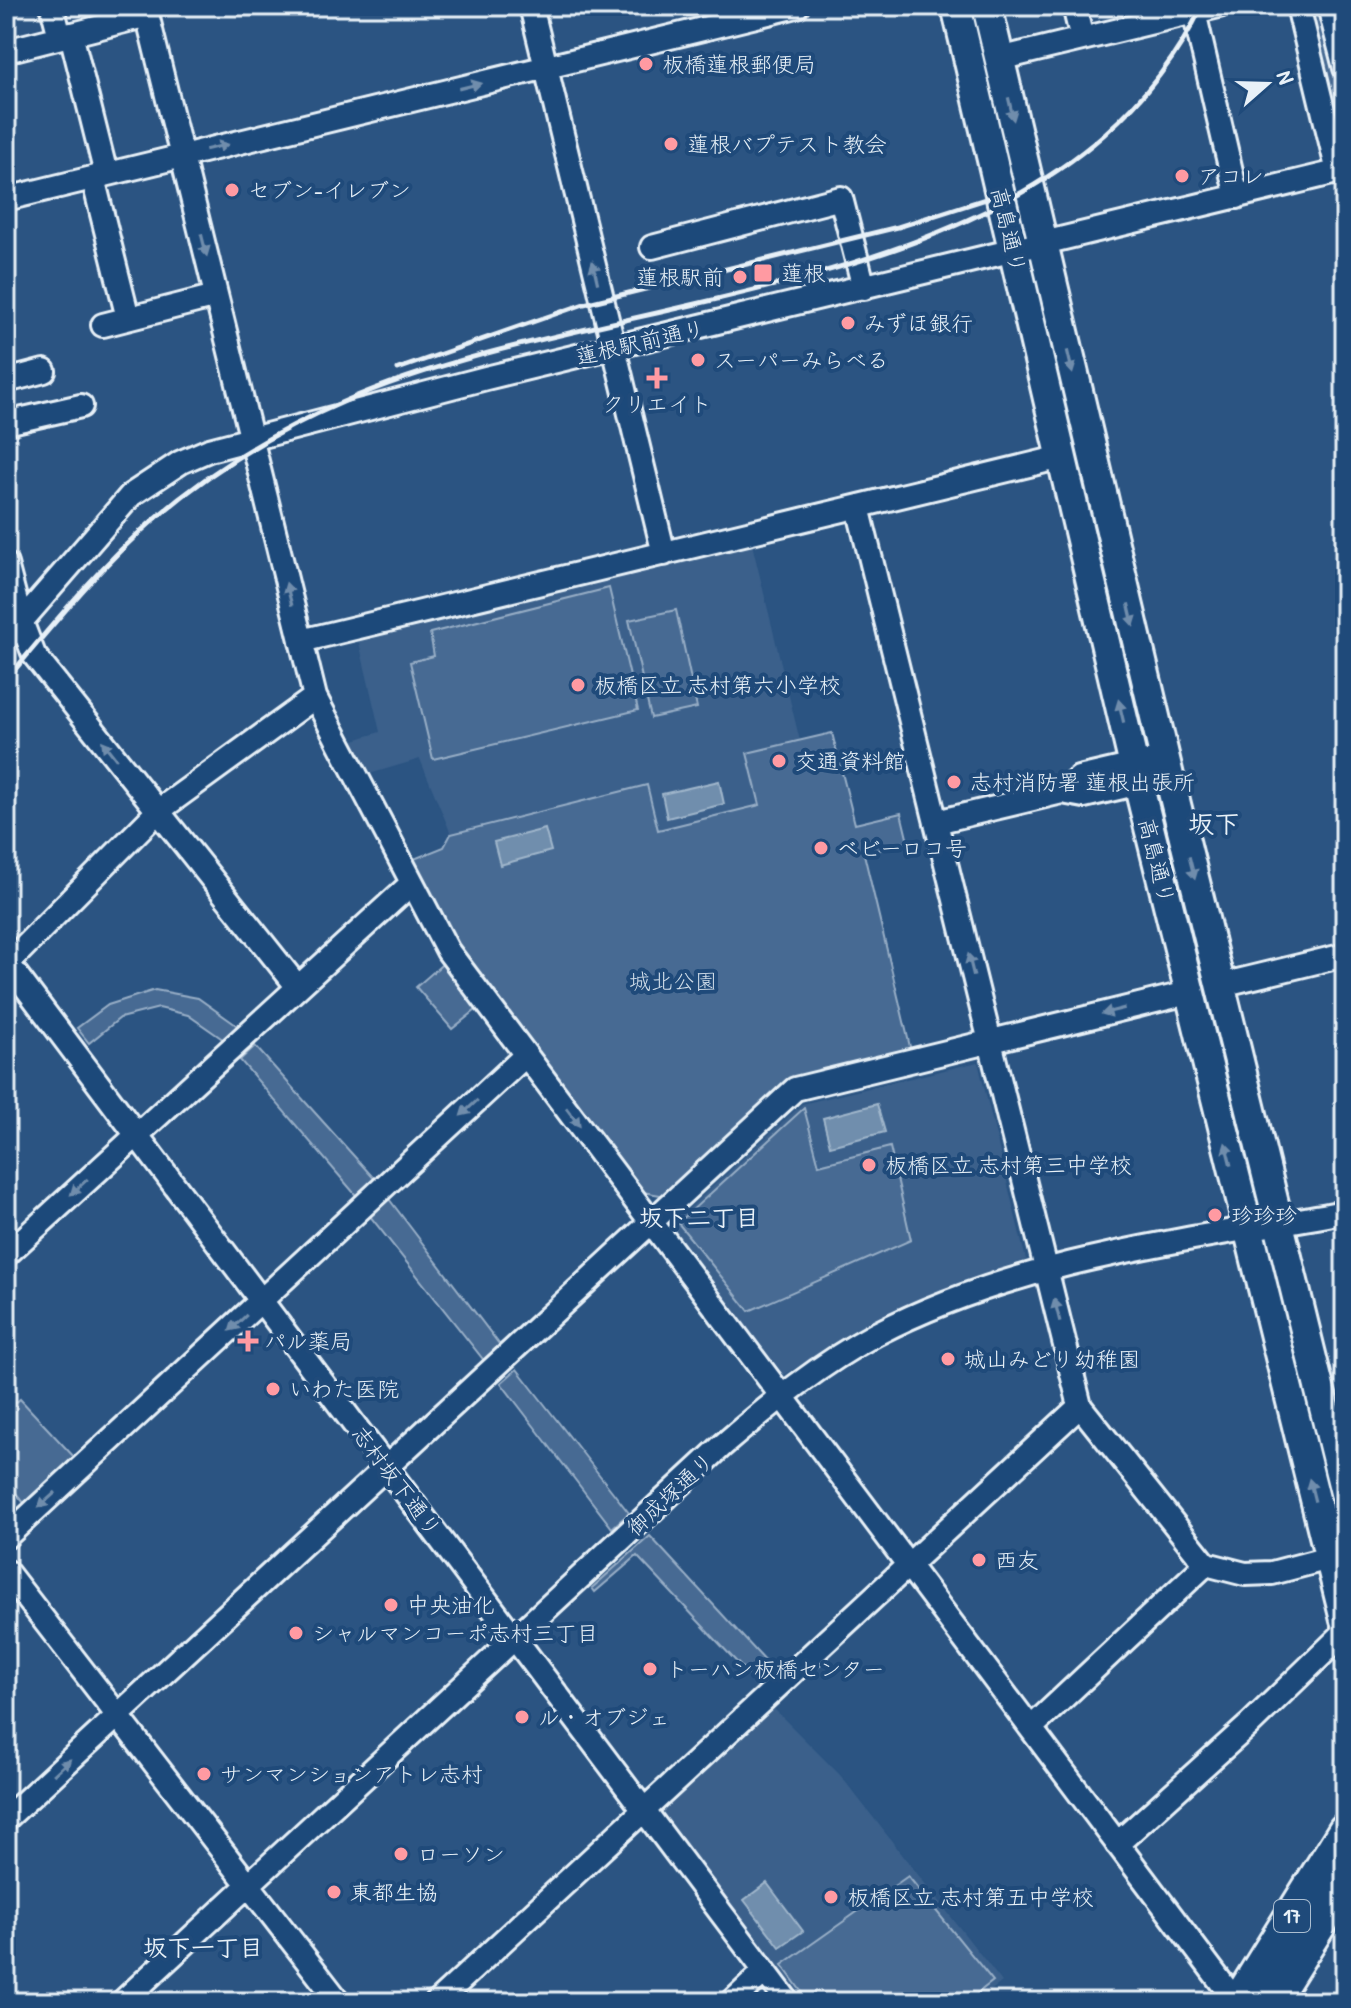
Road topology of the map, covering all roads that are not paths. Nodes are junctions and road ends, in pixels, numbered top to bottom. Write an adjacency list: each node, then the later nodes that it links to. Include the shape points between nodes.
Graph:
1 (52, 6): 12 (street)
2 (531, 6): 16 (street)
3 (797, 6): 16 (street)
4 (956, 6): 25 (main road, 高島通り)
5 (987, 6): 15 (main road, 高島通り)
6 (1074, 6): 13 (street)
7 (1219, 6): 11 (street)
8 (1298, 6): 19 (street)
9 (1329, 6): 17 (street)
10 (147, 10): 12 (street); 18 (street)
11 (1194, 12): 13 (street); 21 (street)
12 (66, 35): 14 (street); 20 (street)
13 (1082, 39): 15 (street)
14 (6, 51)
15 (999, 59): 23 (main road, 高島通り, one-way to 23)
16 (546, 67): 18 (street, one-way to 16); 30 (street, one-way to 16)
17 (1345, 68)
18 (182, 155): 20 (street); 27 (street, one-way to 27)
19 (1341, 171): 21 (street, 蓮根駅前通り)
20 (100, 176): 22 (street); 28 (street)
21 (1237, 197): 23 (street, 蓮根駅前通り)
22 (6, 199)
23 (1042, 244): 25 (street, 蓮根駅前通り); 44 (main road, 高島通り, one-way to 44)
24 (652, 247): 26 (street, via 841,198)
25 (1014, 251): 26 (street, 蓮根駅前通り); 36 (main road, 高島通り)
26 (864, 288): 30 (street, 蓮根駅前通り)
27 (216, 296): 28 (street); 35 (street)
28 (128, 318): 29 (street)
29 (103, 325)
30 (613, 348): 35 (street, 蓮根駅前通り); 38 (street)
31 (44, 371): 32 (street)
32 (6, 381)
33 (81, 406): 34 (street)
34 (6, 423)
35 (250, 437): 40 (street, 蓮根駅前通り, via 181,462 131,495); 42 (street, one-way to 35)
36 (1062, 457): 37 (street); 45 (main road, 高島通り, one-way to 36)
37 (858, 507): 38 (street); 47 (street)
38 (664, 554): 42 (street)
39 (6, 564): 40 (street)
40 (21, 621): 41 (street, 蓮根駅前通り); 46 (street, one-way to 40, via 34,655)
41 (6, 639)
42 (301, 641): 43 (street)
43 (315, 697): 46 (street); 48 (street)
44 (1167, 767): 45 (street); 51 (main road, 高島通り, one-way to 51)
45 (1136, 774): 47 (street, via 1084,796 1062,792); 53 (main road, 高島通り)
46 (158, 811): 50 (street); 52 (street)
47 (936, 822): 54 (street, one-way to 47)
48 (412, 883): 52 (street); 55 (street, via 448,951)
49 (1345, 955): 51 (street)
50 (7, 963): 56 (street, 志村坂下通り)
51 (1221, 985): 59 (main road, 高島通り)
52 (297, 986): 56 (street)
53 (1188, 993): 54 (street, one-way to 54); 60 (main road, 高島通り, one-way to 53)
54 (990, 1041): 58 (street, via 795,1089); 62 (street)
55 (526, 1055): 58 (street, one-way to 58); 63 (street, one-way to 63)
56 (136, 1134): 61 (street, one-way to 61); 63 (street, 志村坂下通り)
57 (1345, 1212): 59 (street, 御成塚通り)
58 (652, 1221): 64 (street); 66 (street)
59 (1278, 1224): 60 (street, 御成塚通り); 67 (main road, 高島通り)
60 (1246, 1230): 62 (street, 御成塚通り); 69 (main road, 高島通り, one-way to 60)
61 (6, 1255)
62 (1047, 1269): 64 (street, 御成塚通り, via 907,1319 842,1353); 65 (street, one-way to 62)
63 (261, 1301): 66 (street, 志村坂下通り); 68 (street, one-way to 68)
64 (782, 1396): 71 (street); 75 (street, 御成塚通り)
65 (1080, 1406): 70 (street); 71 (street)
66 (387, 1468): 75 (street, 志村坂下通り); 76 (street)
67 (1345, 1493)
68 (6, 1537)
69 (1329, 1558): 70 (street, via 1272,1573 1245,1574); 73 (main road, 高島通り)
70 (1206, 1564): 77 (street)
71 (910, 1566): 77 (street); 78 (street)
72 (6, 1571): 76 (street)
73 (1345, 1620)
74 (1345, 1632): 81 (street)
75 (515, 1637): 78 (street, 志村坂下通り); 83 (street, 御成塚通り)
76 (118, 1716): 79 (street, one-way to 76); 83 (street)
77 (1031, 1728): 81 (street)
78 (645, 1810): 84 (street, 志村坂下通り); 88 (street)
79 (6, 1819)
80 (1345, 1830): 91 (highway, 17)
81 (1117, 1844): 91 (street)
82 (1345, 1884): 85 (highway, 17)
83 (248, 1885): 86 (street, 御成塚通り); 87 (street)
84 (765, 1971): 89 (street); 90 (street, 志村坂下通り)
85 (1277, 1999)
86 (122, 2002)
87 (339, 2002)
88 (437, 2002)
89 (732, 2002)
90 (788, 2002)
91 (1237, 2002)

